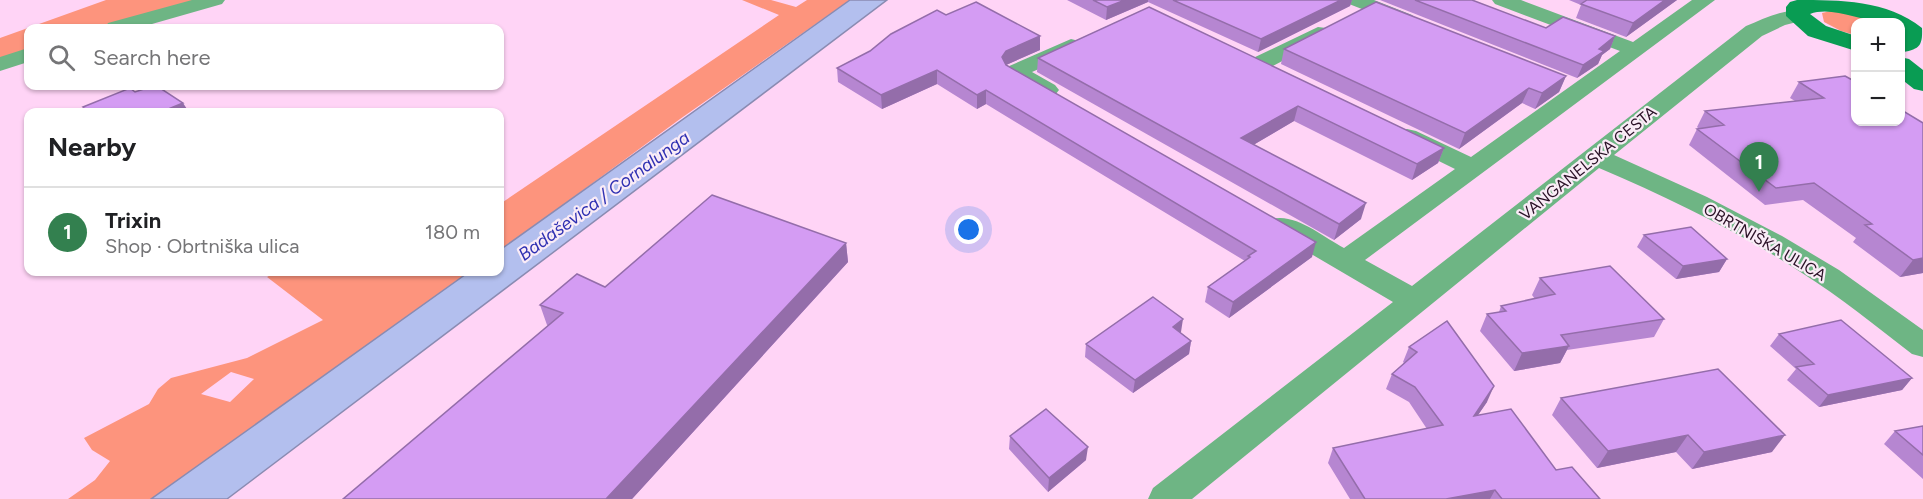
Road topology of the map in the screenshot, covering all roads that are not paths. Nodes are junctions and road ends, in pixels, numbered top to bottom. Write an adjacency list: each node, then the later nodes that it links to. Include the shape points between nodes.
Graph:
1 (215, 0): 8 (street)
2 (1502, 0): 16 (street, via 1553,10)
3 (1705, 0): 16 (street)
4 (1814, 4): 5 (street); 10 (street, VANGANELSKA CESTA); 12 (street)
5 (1875, 6): 7 (street)
6 (1354, 11): 11 (street); 19 (street)
7 (1894, 18)
8 (130, 24)
9 (1905, 26): 15 (street, via 1913,33 1912,42)
10 (1761, 27): 12 (street); 24 (street, VANGANELSKA CESTA)
11 (1426, 28)
12 (1817, 31): 14 (street)
13 (1096, 34): 22 (street, via 1015,72)
14 (1851, 42)
15 (1905, 44)
16 (1636, 50): 25 (street, via 1570,86)
17 (24, 56): 18 (street)
18 (0, 64)
19 (1259, 64)
20 (1905, 69): 21 (street)
21 (1923, 83)
22 (1067, 102)
23 (1388, 127): 25 (street)
24 (1596, 157): 28 (street, VANGANELSKA CESTA); 29 (street, OBRTNIŠKA ULICA, via 1673,190 1798,257)
25 (1473, 168): 27 (street)
26 (1263, 214): 27 (street)
27 (1345, 261): 28 (street)
28 (1414, 301): 30 (street, VANGANELSKA CESTA)
29 (1923, 346)
30 (1166, 499)

